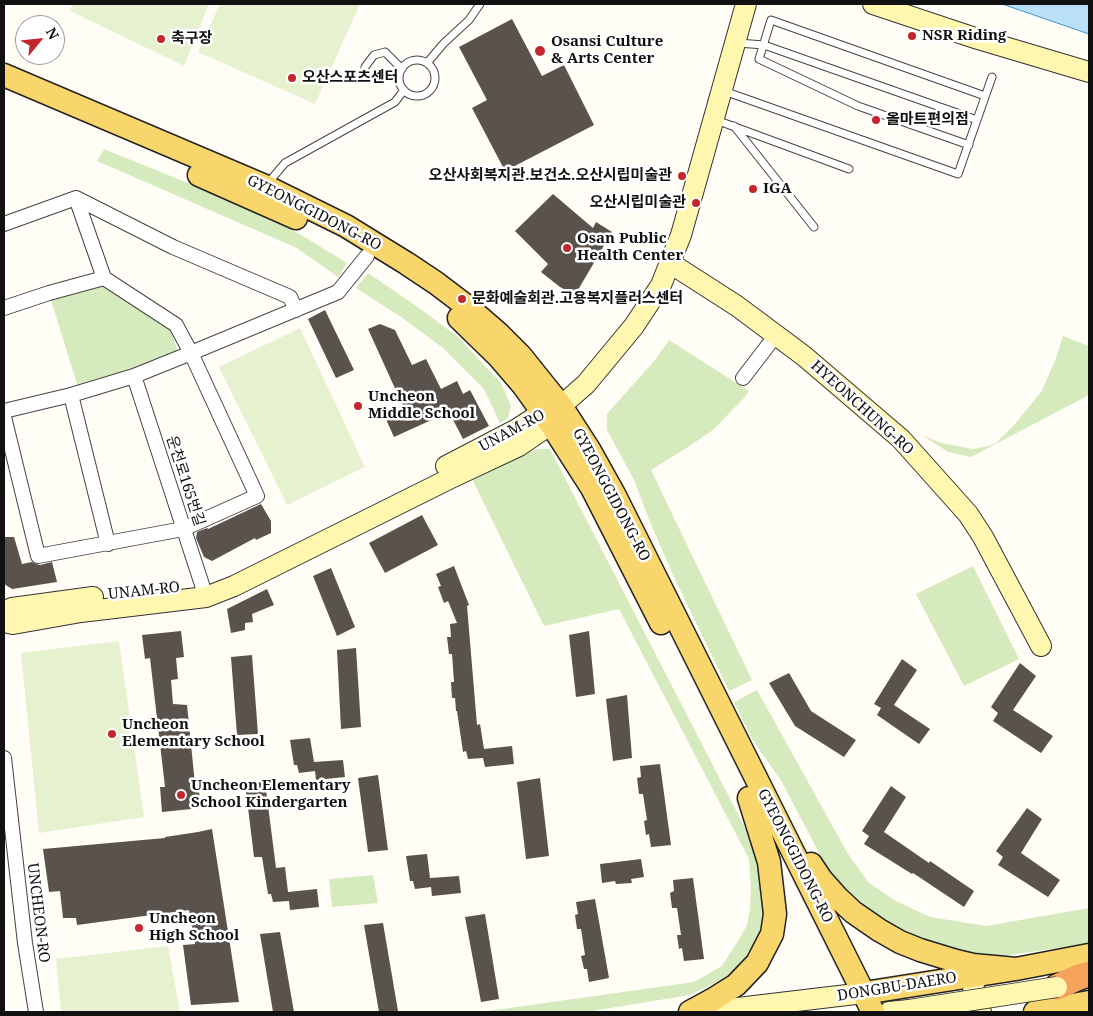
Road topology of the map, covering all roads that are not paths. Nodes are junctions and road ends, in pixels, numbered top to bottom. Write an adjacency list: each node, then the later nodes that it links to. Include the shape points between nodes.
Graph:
1 (480, 4): 6 (lane, via 469,20)
2 (746, 4): 4 (street, UNAM-RO)
3 (873, 4): 9 (street)
4 (735, 42): 5 (lane); 14 (street, UNAM-RO)
5 (764, 45): 15 (lane, via 771,20); 17 (lane); 19 (lane, via 759,59 858,106)
6 (427, 63): 8 (lane, via 413,60); 13 (lane, via 435,76 430,91 414,96)
7 (365, 67): 8 (lane, via 374,55 386,52)
8 (402, 69): 13 (lane, via 399,78)
9 (1089, 72)
10 (4, 75): 21 (main road, GYEONGGIDONG-RO)
11 (992, 77): 15 (lane)
12 (4, 90): 21 (main road, GYEONGGIDONG-RO)
13 (404, 90): 21 (lane, via 395,102 285,163)
14 (722, 90): 16 (street, UNAM-RO); 19 (lane, via 958,174)
15 (985, 96): 17 (lane)
16 (714, 119): 18 (lane); 26 (street, UNAM-RO)
17 (977, 120): 19 (lane)
18 (733, 126): 20 (lane); 24 (lane)
19 (968, 145)
20 (849, 169)
21 (261, 193): 25 (main road, GYEONGGIDONG-RO); 36 (main road, GYEONGGIDONG-RO, via 346,226 469,308 530,367)
22 (76, 198): 23 (street); 27 (street); 29 (street, via 173,247 290,297)
23 (4, 224)
24 (814, 227)
25 (367, 256): 29 (street, via 338,292); 36 (main road, GYEONGGIDONG-RO, via 438,300 469,327)
26 (670, 263): 30 (street, HYEONCHUNG-RO); 36 (street, UNAM-RO, via 661,285 634,326 586,384)
27 (104, 278): 28 (street); 31 (street, via 176,325)
28 (4, 308)
29 (296, 310): 31 (street)
30 (776, 335): 33 (street); 43 (street, HYEONCHUNG-RO, via 901,439 968,514)
31 (192, 353): 32 (street); 38 (street, via 257,496)
32 (134, 376): 34 (street); 38 (street, 운천로165번길)
33 (743, 378)
34 (71, 395): 35 (street); 39 (street)
35 (4, 411)
36 (552, 414): 40 (street, UNAM-RO); 44 (main road, GYEONGGIDONG-RO, via 590,450); 46 (main road, GYEONGGIDONG-RO)
37 (4, 417): 39 (street, via 38,556)
38 (183, 529): 39 (street); 40 (street, 운천로165번길)
39 (108, 544)
40 (204, 591): 41 (street, UNAM-RO, via 70,600); 42 (street, UNAM-RO, via 13,624)
41 (4, 611)
42 (4, 622)
43 (1041, 646)
44 (738, 744): 48 (main road, via 821,879 853,912 900,942 920,950 973,965); 54 (main road, GYEONGGIDONG-RO)
45 (4, 758): 56 (street, UNCHEON-RO, via 24,943)
46 (750, 798): 54 (main road, GYEONGGIDONG-RO); 57 (main road, via 769,862 775,914 772,934 757,963 736,985)
47 (1089, 954): 48 (main road, DONGBU-DAERO)
48 (1016, 969): 50 (main road, DONGBU-DAERO)
49 (1089, 974): 51 (highway, DONGBU-DAERO)
50 (978, 975): 54 (main road, DONGBU-DAERO); 60 (street, via 973,993)
51 (1057, 987): 52 (highway, DONGBU-DAERO); 59 (street, DONGBU-DAERO, bridge)
52 (1089, 988)
53 (1089, 1002): 61 (main road)
54 (861, 1003): 55 (street, DONGBU-DAERO)
55 (744, 1010): 58 (street, DONGBU-DAERO)
56 (36, 1012)
57 (690, 1012)
58 (704, 1012)
59 (889, 1012)
60 (981, 1012)
61 (1035, 1012)

